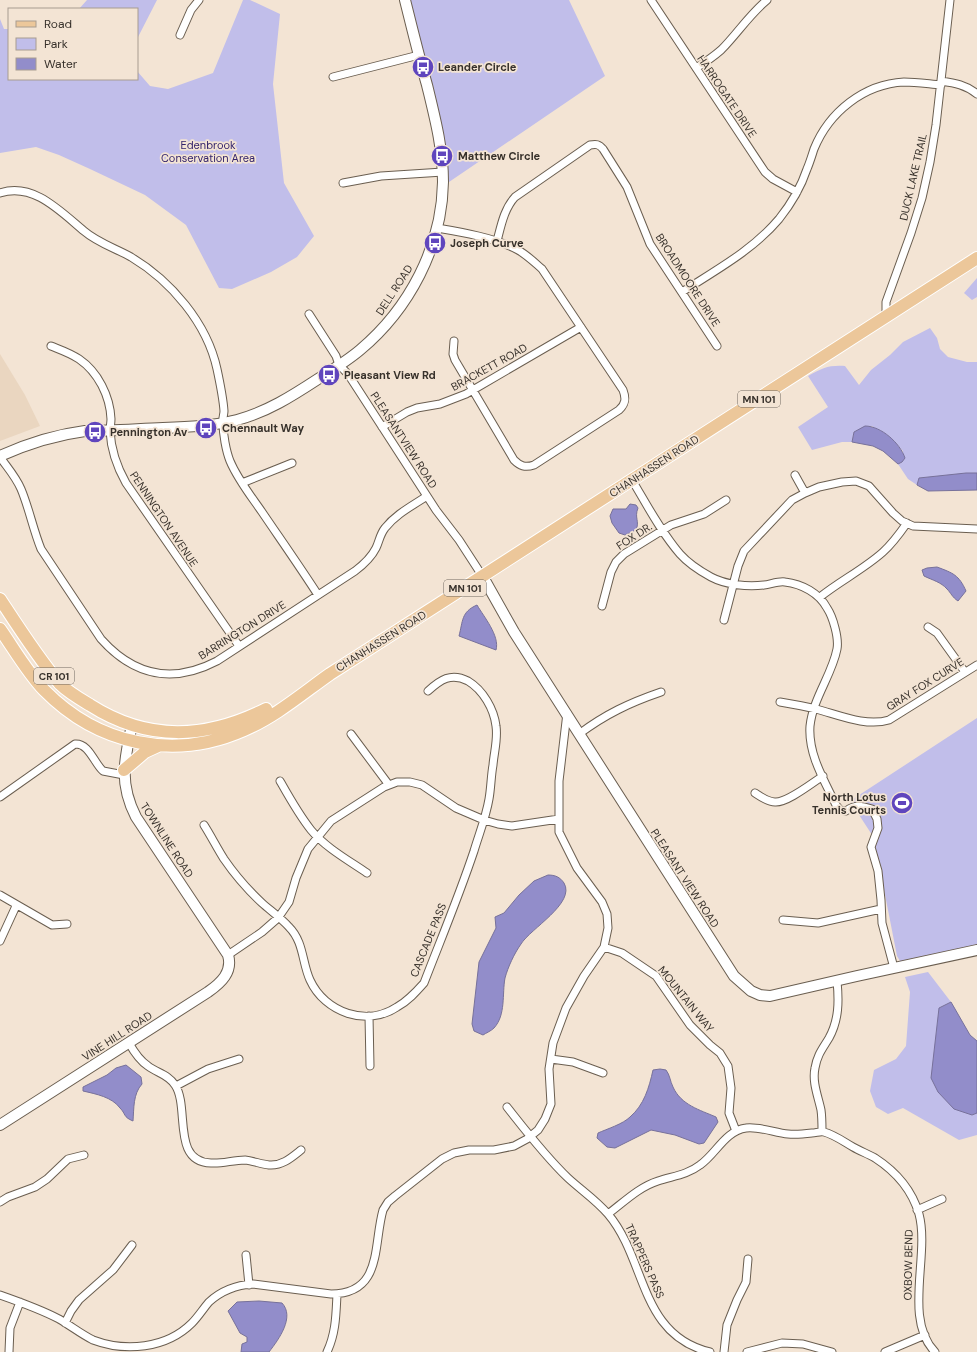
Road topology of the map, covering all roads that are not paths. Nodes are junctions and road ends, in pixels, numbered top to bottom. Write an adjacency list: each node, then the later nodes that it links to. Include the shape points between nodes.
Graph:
1 (199, 0): 6 (street, via 191,10)
2 (405, 0): 7 (street, DELL ROAD)
3 (651, 0): 8 (street, HARROGATE DRIVE)
4 (767, 0): 8 (street, via 744,22 722,50)
5 (950, 0): 10 (street, DUCK LAKE TRAIL)
6 (180, 35)
7 (419, 55): 9 (street); 12 (street, DELL ROAD, via 442,150)
8 (696, 68): 14 (street, HARROGATE DRIVE, via 765,172)
9 (333, 77)
10 (941, 83): 11 (street, via 963,85); 14 (street, via 904,82 871,90 856,97 831,120 822,134); 21 (street, DUCK LAKE TRAIL, via 934,138 922,198 886,302)
11 (977, 94)
12 (443, 172): 13 (street, via 387,175); 16 (street, DELL ROAD)
13 (343, 183)
14 (797, 192): 19 (street, via 780,218 760,238 739,255)
15 (0, 193): 28 (street, via 18,190 40,197 96,240 131,258 168,285 184,303 208,342 221,386)
16 (437, 228): 17 (street); 26 (street, DELL ROAD, via 418,279 397,312 367,344)
17 (497, 241): 19 (street, BROADMOORE DRIVE, via 509,203 515,197 590,145 600,145 627,187 650,244); 22 (street, via 518,250 542,269)
18 (977, 258): 21 (main road, CHANHASSEN ROAD / MN 101)
19 (682, 292): 25 (street, BROADMOORE DRIVE)
20 (309, 314): 26 (street, PLEASANTVIEW ROAD)
21 (886, 317): 34 (main road, CHANHASSEN ROAD / MN 101)
22 (581, 327): 27 (street, BRACKETT ROAD); 27 (street, via 623,390 625,401 619,410 534,465 523,467 514,460)
23 (454, 341): 27 (street, via 453,354)
24 (51, 346): 30 (street, PENNINGTON AVENUE, via 80,359 98,378 109,403)
25 (717, 346)
26 (340, 365): 28 (street, DELL ROAD, via 281,403 260,413); 29 (street, PLEASANTVIEW ROAD)
27 (473, 390): 29 (street, BRACKETT ROAD, via 440,404 407,412)
28 (223, 423): 30 (street, DELL ROAD); 35 (street, via 230,460)
29 (382, 427): 37 (street, PLEASANTVIEW ROAD)
30 (110, 431): 31 (street, DELL ROAD, via 72,433 44,438); 51 (street, PENNINGTON AVENUE, via 118,470)
31 (0, 456): 51 (street, BARRINGTON DRIVE, via 20,486 35,535 45,555 101,639 122,659 148,671 176,674 204,668)
32 (292, 463): 35 (street)
33 (795, 475): 36 (street)
34 (632, 480): 41 (street); 42 (main road, CHANHASSEN ROAD / MN 101)
35 (242, 483): 44 (street)
36 (805, 493): 39 (street, via 842,482 856,482 869,486 893,513); 43 (street, via 792,500 744,551)
37 (427, 496): 42 (street, PLEASANTVIEW ROAD); 44 (street, BARRINGTON DRIVE, via 390,523 363,565)
38 (726, 500): 41 (street, FOX DR., via 704,514)
39 (907, 523): 40 (street, via 913,526); 45 (street, via 884,552)
40 (977, 528)
41 (663, 530): 43 (street, via 680,554 698,569 713,578); 47 (street, FOX DR., via 624,554 616,562)
42 (482, 576): 54 (main road, CHANHASSEN ROAD / MN 101); 59 (street, PLEASANT VIEW ROAD, via 514,632)
43 (734, 584): 45 (street, via 764,585 784,582 802,586); 48 (street)
44 (318, 594): 51 (street, BARRINGTON DRIVE)
45 (820, 597): 58 (street, via 828,608 835,628 837,647)
46 (0, 600): 60 (main road, CR 101 / CR 101, via 61,685 98,711)
47 (602, 606)
48 (724, 620)
49 (928, 627): 53 (street, via 937,633)
50 (0, 629): 63 (main road, CR 101, via 30,673 59,704 98,730)
51 (239, 646)
52 (977, 664): 53 (street, GRAY FOX CURVE)
53 (965, 672): 58 (street, GRAY FOX CURVE, via 889,720 878,723)
54 (330, 674): 60 (main road, MN 101, via 246,719 221,727 185,733 164,732); 64 (main road, MN 101, via 244,730 199,745)
55 (428, 691): 72 (street, CASCADE PASS, via 439,681 450,677 461,678 477,688 493,713 497,741)
56 (661, 692): 62 (street, via 614,711)
57 (780, 702): 58 (street, GRAY FOX CURVE)
58 (815, 709): 66 (street, via 810,726 812,752)
59 (567, 713): 62 (street, PLEASANT VIEW ROAD); 71 (street, via 559,781)
60 (132, 725): 63 (street, TOWNLINE ROAD)
61 (351, 734): 68 (street)
62 (579, 734): 87 (street, PLEASANT VIEW ROAD, via 734,976 760,995 770,996)
63 (128, 741): 64 (main road, MN 101); 65 (street, TOWNLINE ROAD)
64 (158, 746): 65 (main road, via 145,752)
65 (124, 772): 70 (street, via 103,771 86,748 75,744); 85 (street, TOWNLINE ROAD, via 126,792 136,817)
66 (823, 776): 69 (street, via 781,802 766,800); 78 (street, via 840,810 846,811 860,805 872,809 878,819 878,828 871,847 878,871)
67 (280, 781): 74 (street)
68 (389, 785): 72 (street, via 410,782 422,785 456,808); 74 (street, via 331,821)
69 (755, 793)
70 (0, 797)
71 (559, 819): 72 (street, via 512,826); 83 (street, via 559,832 566,847 607,914 608,928)
72 (484, 820): 88 (street, CASCADE PASS, via 424,982 412,996 396,1008)
73 (204, 825): 79 (street, CASCADE PASS, via 224,859 244,884)
74 (317, 836): 75 (street); 79 (street, via 308,849 289,902)
75 (367, 873)
76 (0, 895): 77 (street)
77 (16, 906): 81 (street, via 52,925); 82 (street)
78 (882, 909): 80 (street, via 818,923); 86 (street, via 882,923)
79 (278, 918): 85 (street); 88 (street, CASCADE PASS, via 296,936 309,978 318,994 331,1006 348,1014)
80 (783, 920)
81 (67, 924)
82 (0, 941)
83 (604, 947): 91 (street, via 566,1008 553,1043); 97 (street, MOUNTAIN WAY, via 622,952 656,976 690,1024 720,1053 728,1066 731,1088 729,1113)
84 (977, 950): 86 (street, PLEASANT VIEW ROAD)
85 (228, 955): 89 (street, VINE HILL ROAD, via 228,971 217,986)
86 (894, 968): 87 (street, PLEASANT VIEW ROAD)
87 (837, 981): 98 (street, via 839,1003 836,1023 817,1057 814,1069)
88 (369, 1016): 92 (street)
89 (129, 1043): 94 (street, via 141,1060 166,1075); 96 (street, VINE HILL ROAD)
90 (239, 1059): 94 (street, via 208,1069)
91 (551, 1059): 93 (street, via 573,1062); 99 (street, via 551,1104 538,1130)
92 (370, 1066)
93 (603, 1073)
94 (176, 1086): 100 (street, via 186,1146 203,1162 247,1160 269,1165 285,1162)
95 (507, 1107): 99 (street, TRAPPERS PASS)
96 (0, 1125)
97 (736, 1131): 98 (street, via 747,1128 791,1135); 105 (street, via 700,1166 657,1181 634,1193)
98 (822, 1131): 104 (street, OXBOW BEND, via 889,1168 909,1193)
99 (530, 1136): 105 (street, TRAPPERS PASS, via 547,1157); 110 (street, via 514,1146 454,1153 442,1159 395,1196 383,1210 372,1270 359,1286)
100 (301, 1150)
101 (84, 1155): 103 (street, via 68,1159 35,1187)
102 (942, 1199): 104 (street)
103 (0, 1202)
104 (917, 1210): 114 (street, OXBOW BEND, via 922,1243 919,1310)
105 (608, 1214): 118 (street, TRAPPERS PASS, via 621,1231 643,1287 664,1325 685,1342)
106 (132, 1246): 113 (street, via 113,1270 79,1300)
107 (246, 1255): 109 (street)
108 (748, 1259): 119 (street, via 746,1282 727,1325)
109 (249, 1284): 110 (street); 115 (street, via 218,1295 179,1334)
110 (337, 1294): 117 (street, via 335,1329)
111 (0, 1295): 112 (street)
112 (20, 1302): 113 (street); 116 (street, via 10,1328)
113 (66, 1323): 115 (street, via 108,1346)
114 (925, 1335): 122 (street); 123 (street, OXBOW BEND)
115 (152, 1349)
116 (9, 1352)
117 (327, 1352)
118 (710, 1352)
119 (724, 1352)
120 (747, 1352): 121 (street, via 782,1343 803,1344)
121 (832, 1352)
122 (885, 1352)
123 (935, 1352)

